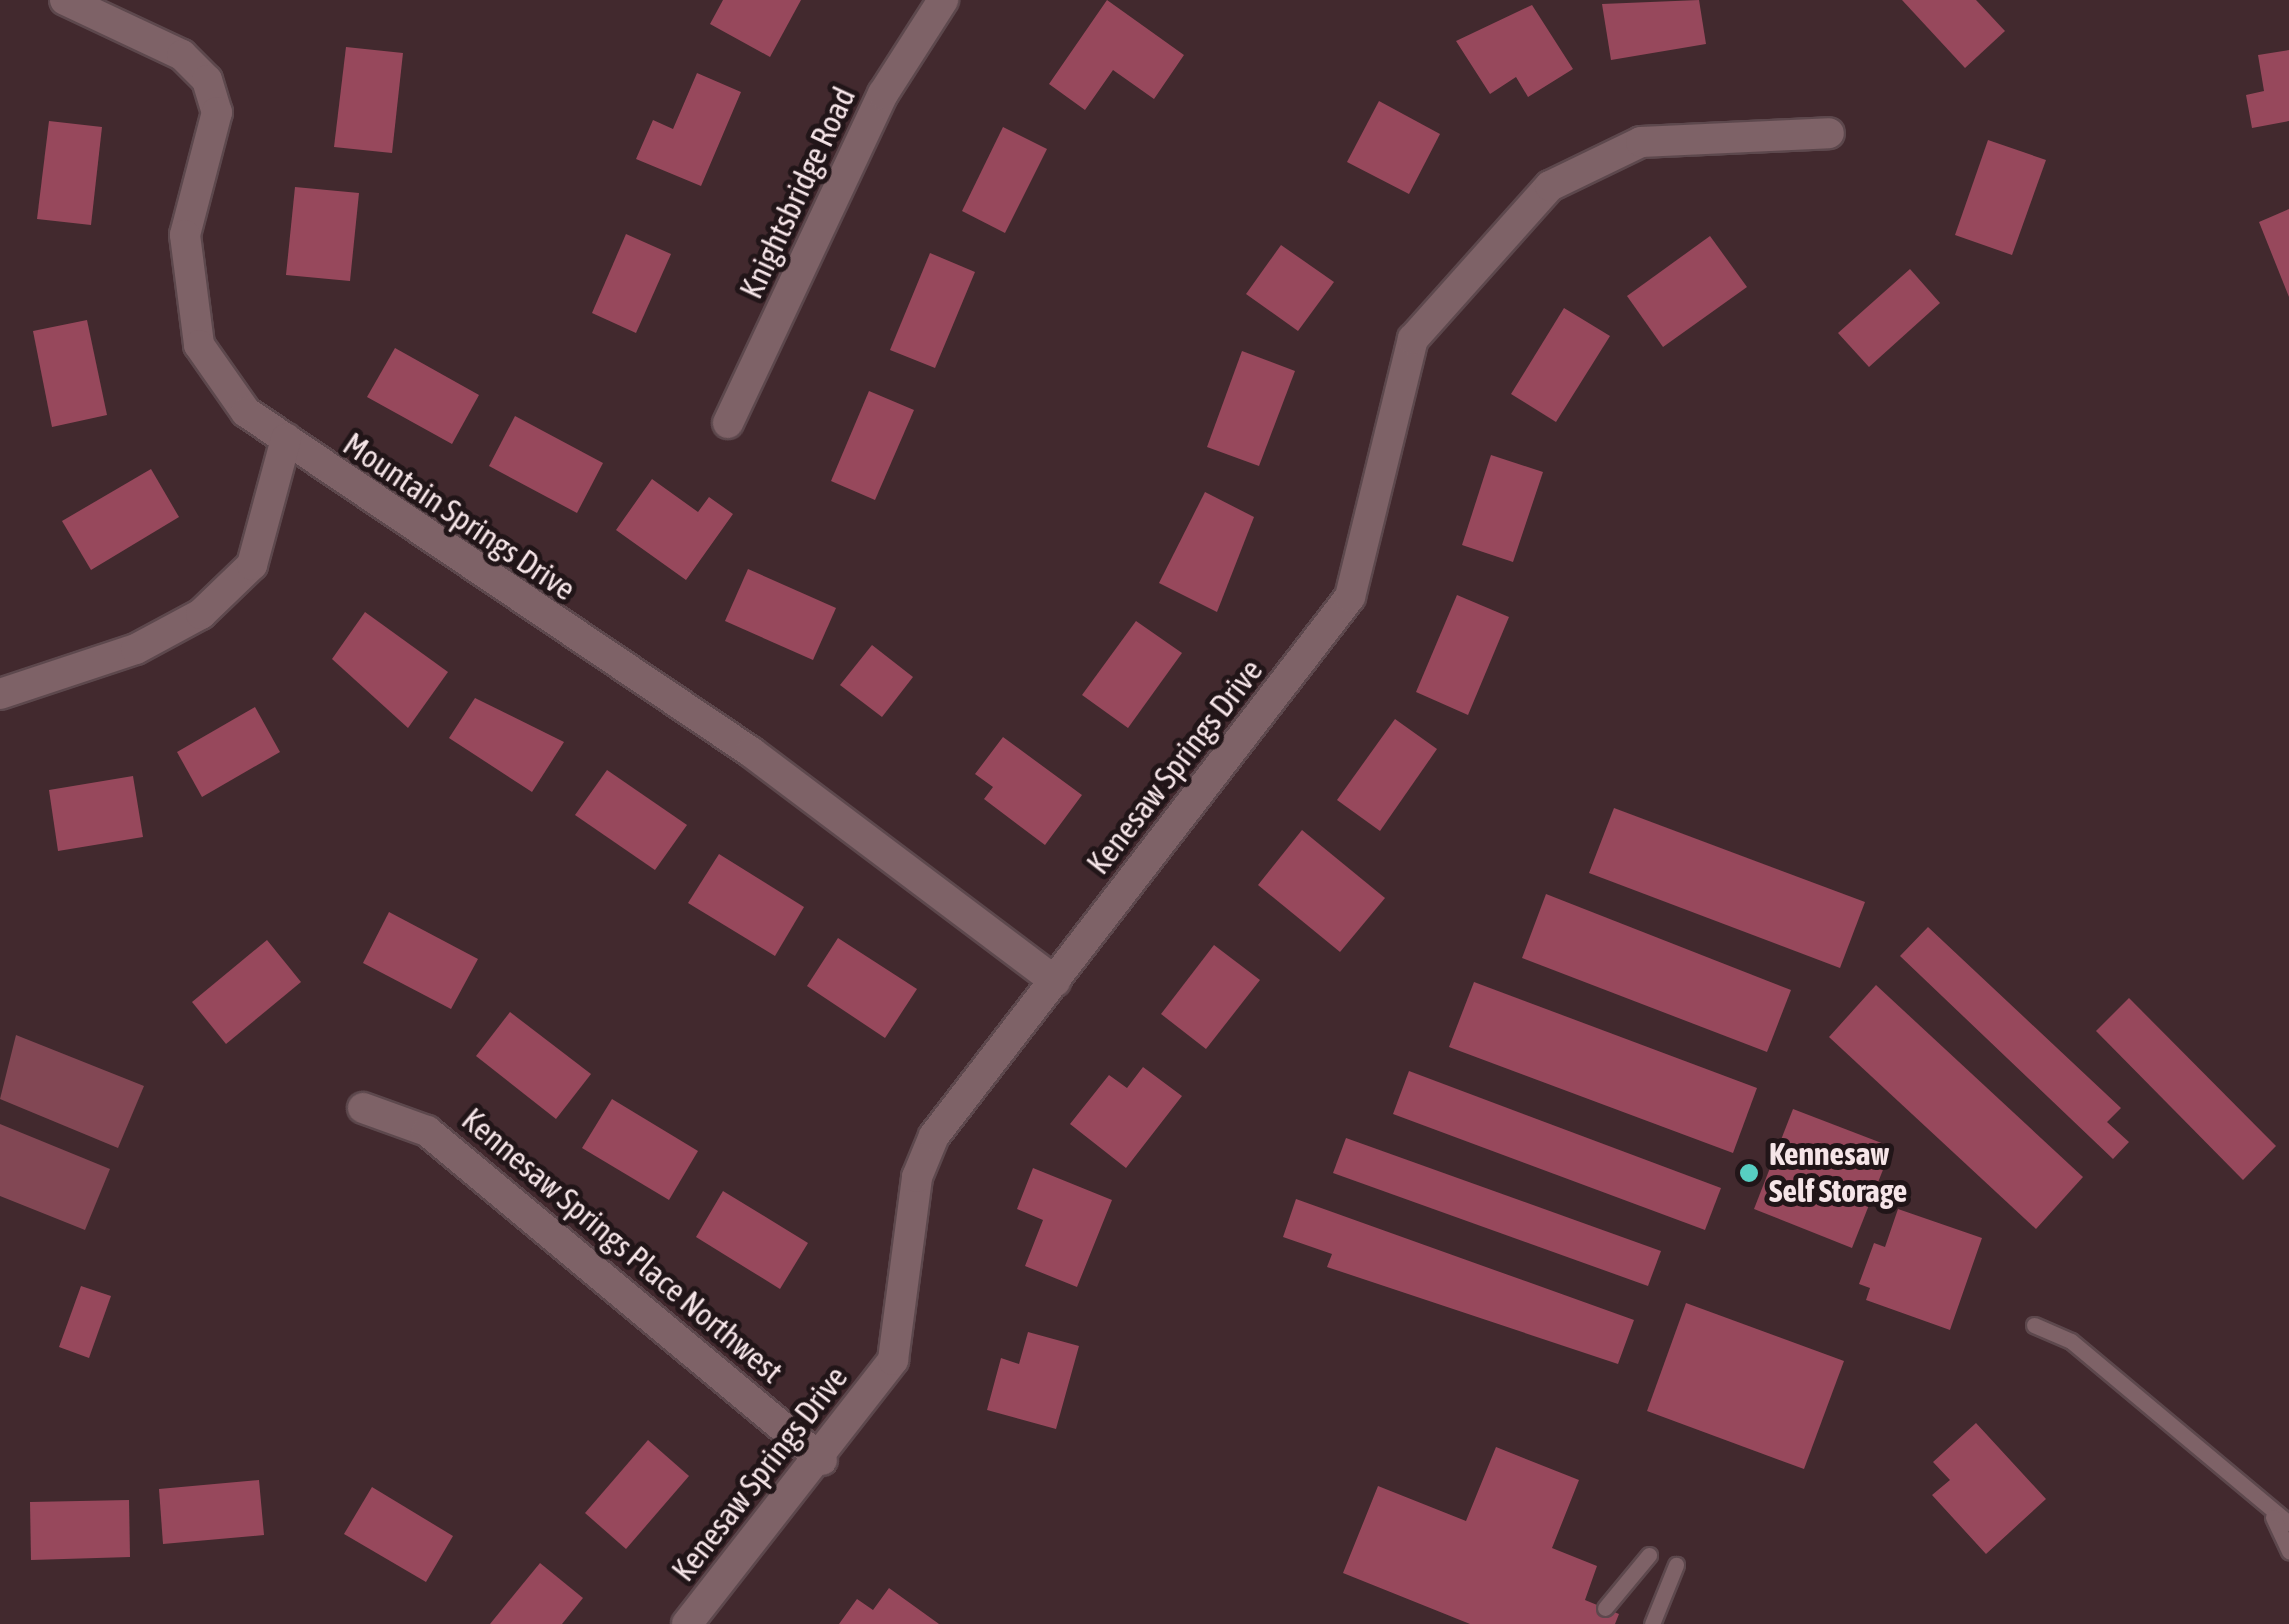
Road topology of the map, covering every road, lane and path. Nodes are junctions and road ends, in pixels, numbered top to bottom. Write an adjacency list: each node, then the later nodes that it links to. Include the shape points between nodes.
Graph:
1 (65, 0): 5 (street, Mountain Springs Drive, via 182,55 207,80 217,112 185,235 199,346 246,412)
2 (943, 0): 4 (street, Knightsbridge Road, via 882,94)
3 (1829, 133): 7 (street, Kenesaw Springs Drive, via 1642,142 1550,186 1477,257 1413,339 1350,597)
4 (728, 423)
5 (286, 438): 6 (street, via 252,565 201,614 136,650); 7 (street, Mountain Springs Drive, via 751,752)
6 (0, 694)
7 (1055, 980): 10 (street, Kenesaw Springs Drive, via 934,1136 918,1177 892,1360)
8 (363, 1108): 10 (street, Kennesaw Springs Place Northwest, via 428,1131)
9 (2034, 1325): 11 (lane, via 2071,1341)
10 (822, 1460): 16 (street, Kenesaw Springs Drive)
11 (2281, 1520): 12 (lane)
12 (2289, 1552)
13 (1649, 1555): 15 (lane)
14 (1676, 1565): 17 (lane)
15 (1604, 1608)
16 (687, 1624)
17 (1652, 1624)

